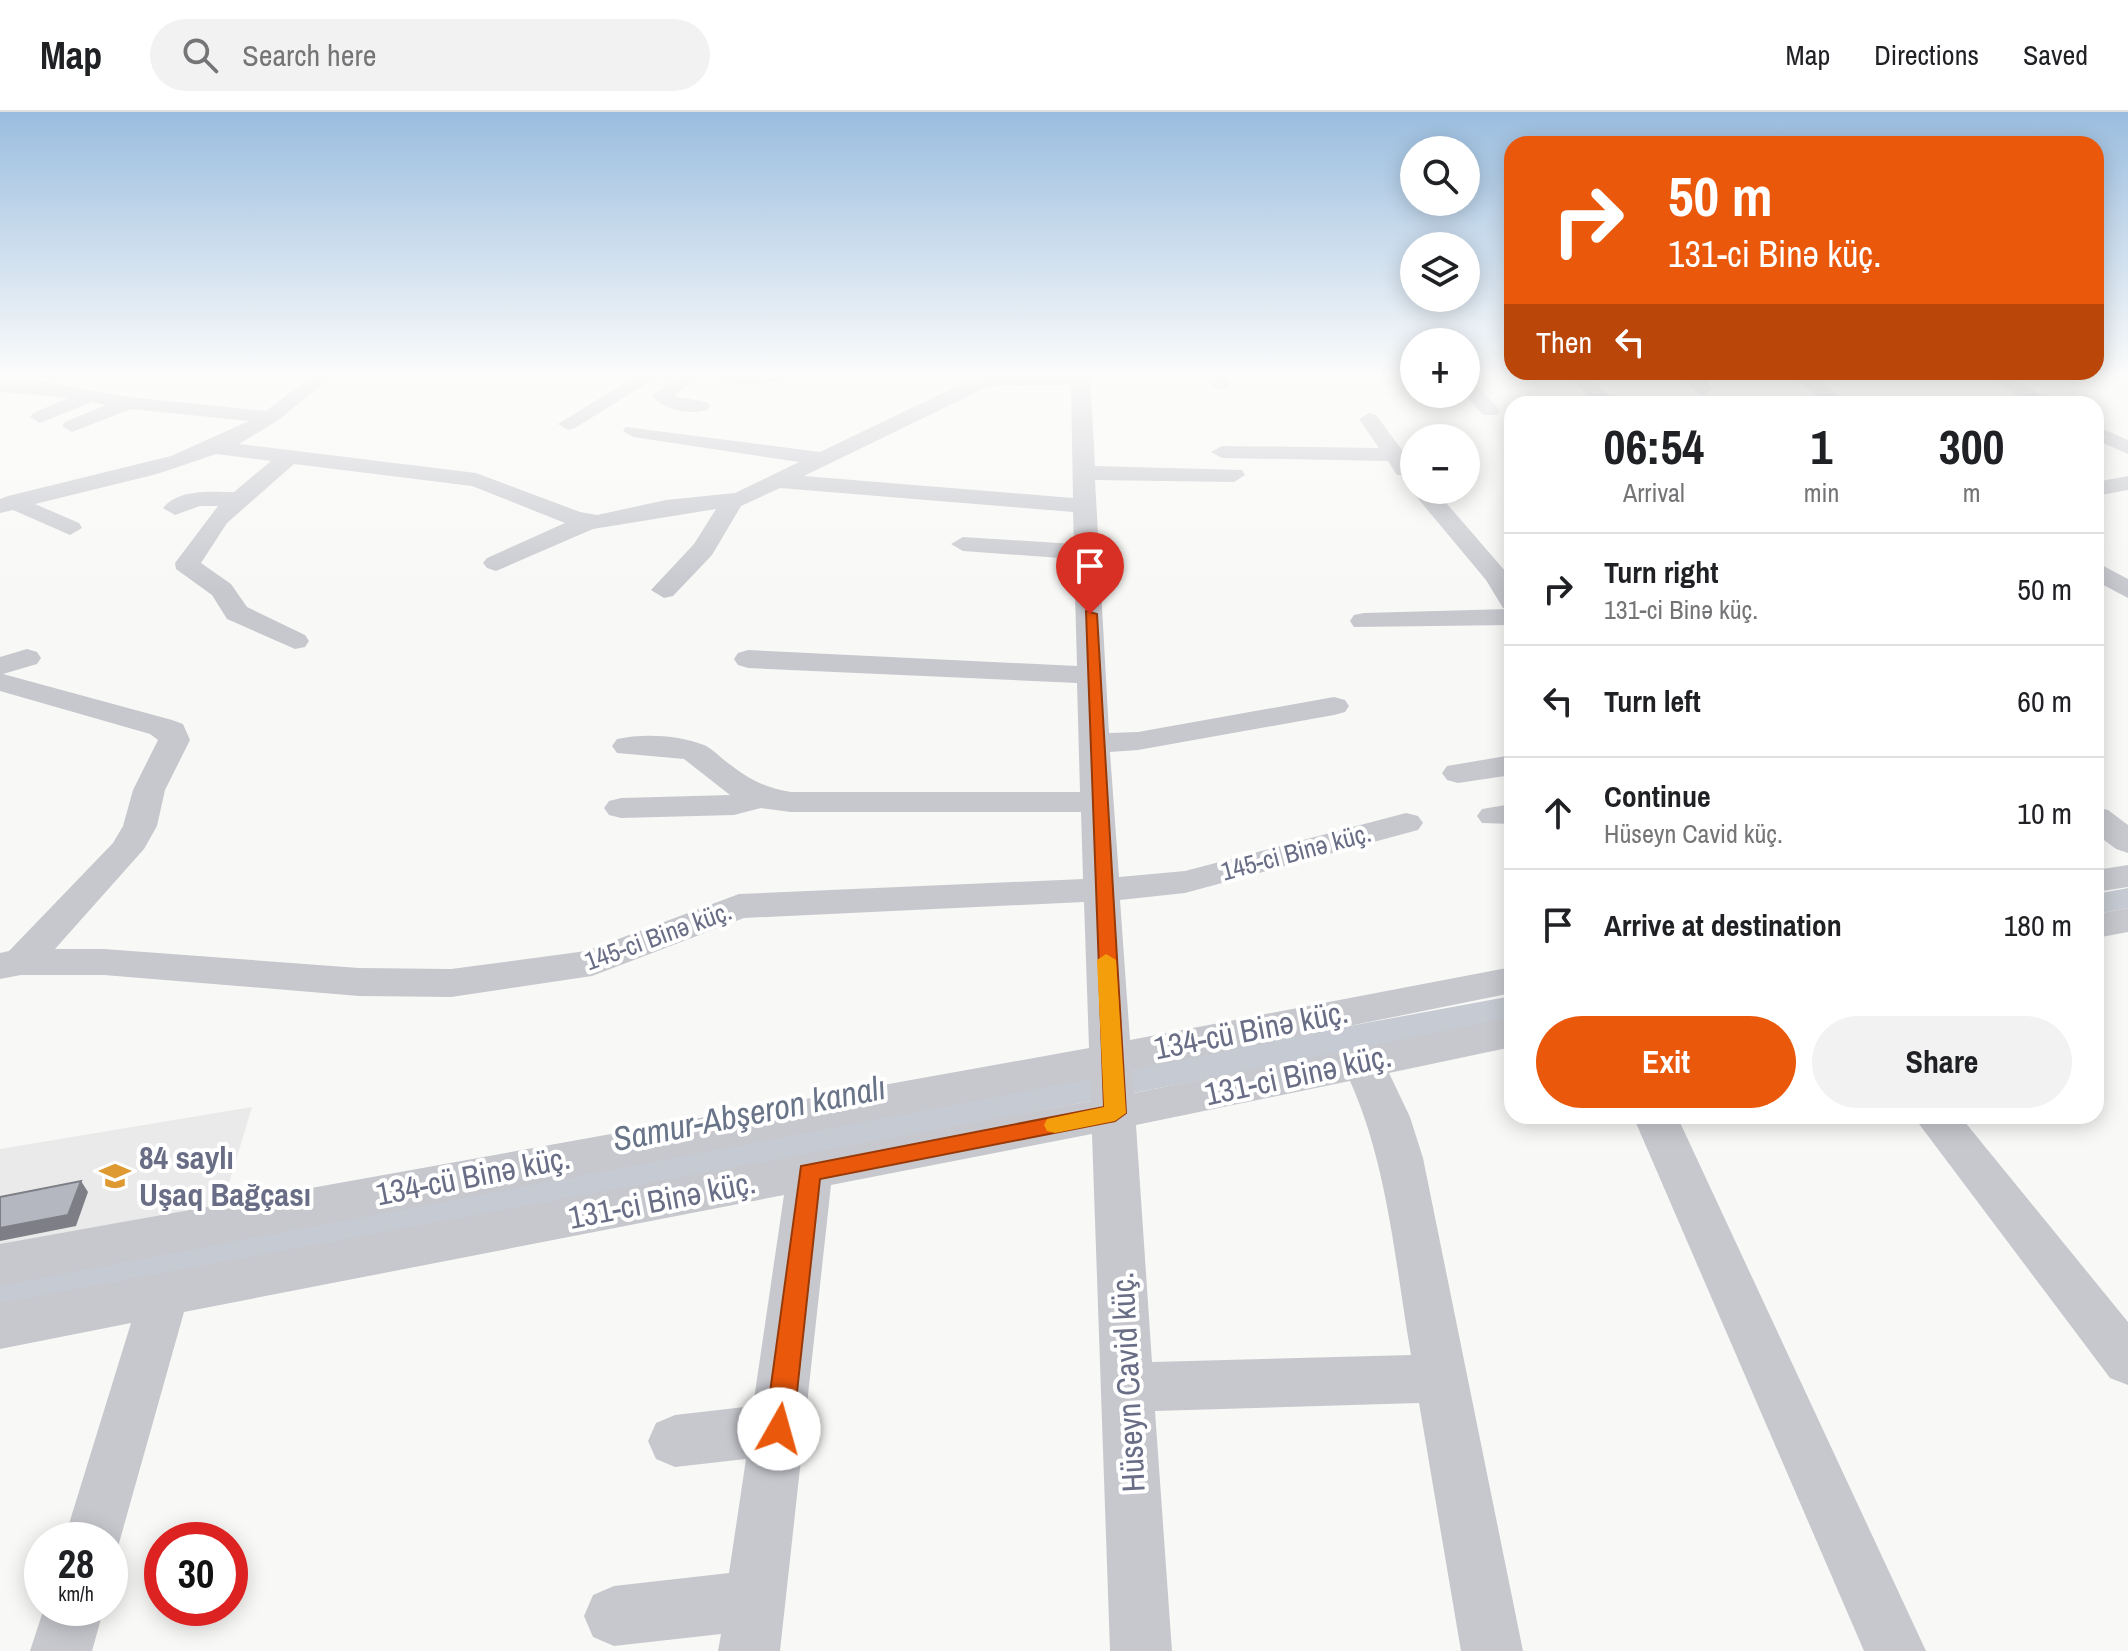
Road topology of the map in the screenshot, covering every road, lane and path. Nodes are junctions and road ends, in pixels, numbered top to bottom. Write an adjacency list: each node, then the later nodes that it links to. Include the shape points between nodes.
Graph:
1 (212, 447): 8 (street); 18 (street, via 157,467)
2 (742, 447): 9 (street)
3 (843, 447): 9 (street)
4 (1084, 447): 11 (street)
5 (1388, 447): 7 (street)
6 (1222, 452): 7 (street)
7 (1393, 455): 10 (street)
8 (288, 458): 16 (street); 22 (street, via 476,480)
9 (819, 458): 13 (street)
10 (1400, 463)
11 (1085, 473): 12 (street); 20 (street)
12 (1234, 475)
13 (777, 481): 17 (street); 20 (street)
14 (2128, 483): 15 (street)
15 (2104, 488)
16 (238, 499): 21 (street, via 196,499); 33 (street, via 193,552 189,569 222,590 237,613)
17 (731, 501): 22 (street); 29 (street, via 703,551)
18 (8, 504): 23 (street)
19 (1436, 504): 28 (street)
20 (1086, 506): 25 (street)
21 (175, 508)
22 (588, 522): 26 (street)
23 (70, 528)
24 (963, 544): 25 (street)
25 (1088, 552): 35 (street)
26 (496, 563)
27 (2104, 575): 30 (street)
28 (1504, 576)
29 (664, 590)
30 (2128, 590)
31 (1504, 617): 32 (street)
32 (1364, 621)
33 (295, 641)
34 (748, 659): 35 (street)
35 (1093, 675): 38 (street)
36 (0, 682): 53 (street, via 161,727 172,731 174,740 127,849)
37 (1334, 706): 38 (street, via 1138,741)
38 (1094, 743): 43 (street)
39 (628, 746): 42 (street, via 695,752)
40 (1504, 766): 41 (street)
41 (1458, 773)
42 (760, 798): 43 (street); 44 (street, via 734,805)
43 (1099, 802): 50 (street)
44 (621, 808)
45 (1406, 823): 50 (street, 145-ci Binə küç., via 1185,882)
46 (2104, 823): 47 (street)
47 (2128, 842)
48 (2128, 876): 49 (street)
49 (2104, 880)
50 (1102, 889): 53 (street, 145-ci Binə küç., via 739,906 592,963 451,983 400,985 104,962); 56 (street)
51 (2128, 920): 52 (street)
52 (2104, 924)
53 (10, 964)
54 (1504, 982): 56 (street, 134-cü Binə küç.)
55 (1504, 1034): 57 (street, 131-ci Binə küç.)
56 (1112, 1059): 58 (street, Hüseyn Cavid küç.); 62 (street, 134-cü Binə küç.)
57 (1362, 1061): 58 (street, 131-ci Binə küç.); 66 (street, via 1400,1158)
58 (1115, 1113): 61 (street, 131-ci Binə küç.); 67 (street, Hüseyn Cavid küç.)
59 (1659, 1124): 77 (street)
60 (1941, 1124): 65 (street)
61 (810, 1172): 63 (street, 131-ci Binə küç.); 68 (street)
62 (0, 1265)
63 (164, 1295): 64 (street, 131-ci Binə küç.); 70 (street)
64 (0, 1326)
65 (2125, 1351)
66 (1442, 1378): 67 (street); 76 (street)
67 (1128, 1387): 75 (street, Hüseyn Cavid küç.)
68 (779, 1429): 69 (street); 73 (street)
69 (675, 1441)
70 (98, 1522)
71 (614, 1616): 73 (street)
72 (69, 1626): 74 (street)
73 (753, 1626)
74 (61, 1651)
75 (1141, 1651)
76 (1492, 1651)
77 (1895, 1651)

